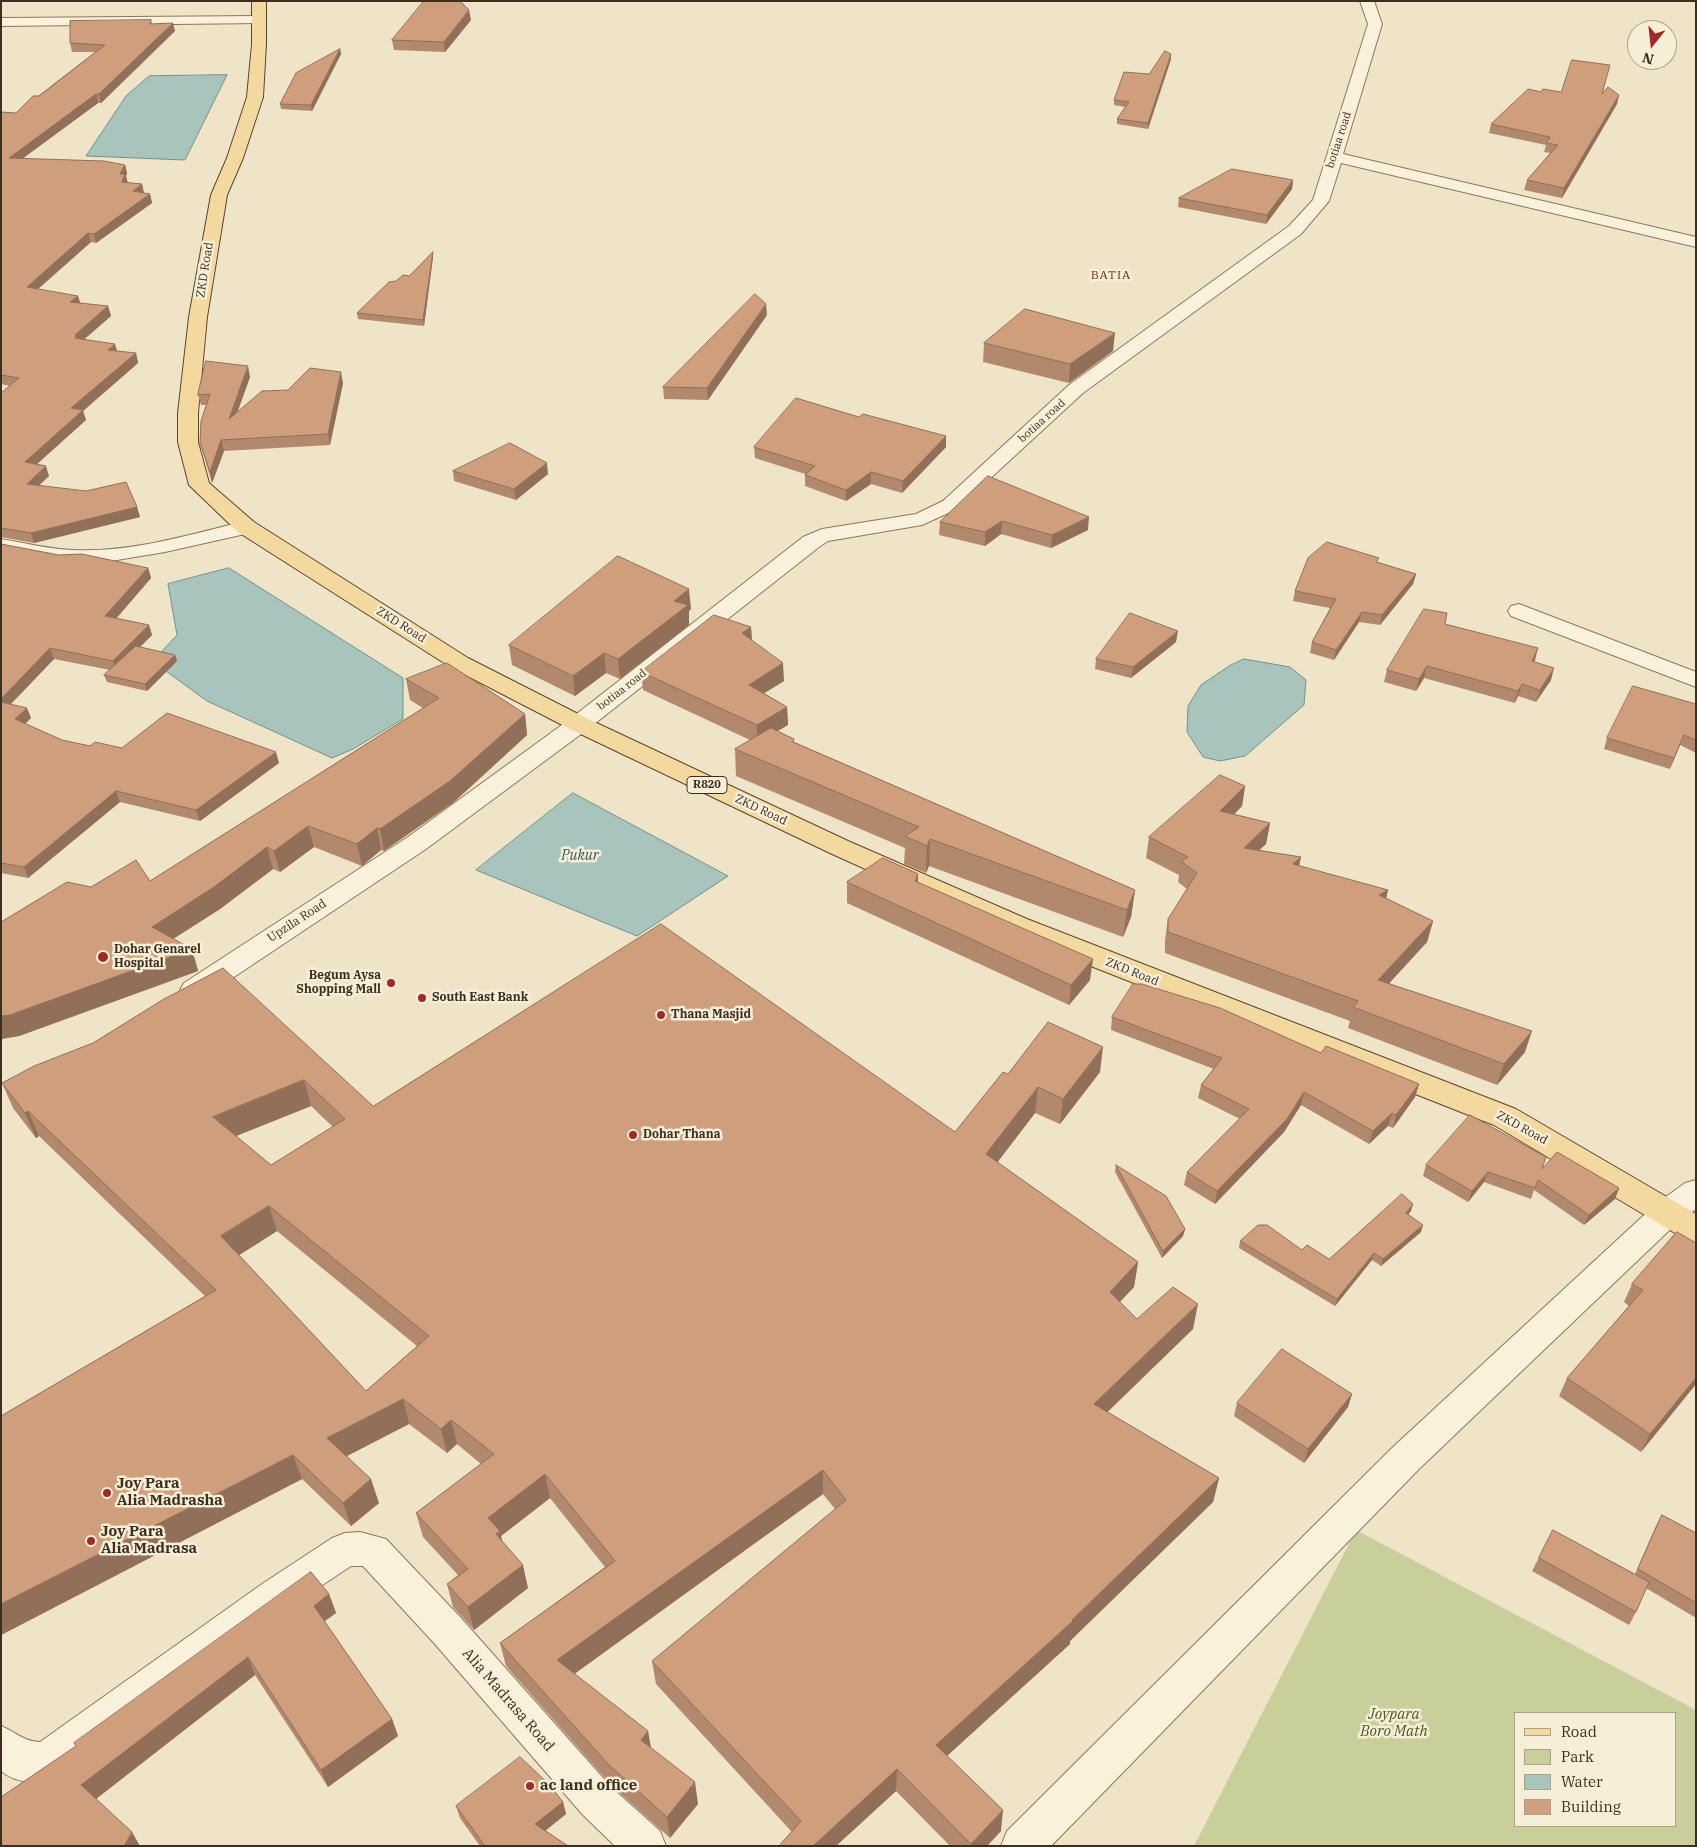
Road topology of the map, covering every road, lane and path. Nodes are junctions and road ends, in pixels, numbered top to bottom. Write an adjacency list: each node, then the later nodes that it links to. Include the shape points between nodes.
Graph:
1 (1367, 1): 4 (street, botiaa road, via 1375,24)
2 (258, 11): 3 (street); 6 (main road, ZKD Road / R820, via 255,98 217,204 198,317 188,412 188,442 199,485)
3 (1, 22)
4 (1333, 156): 5 (street); 10 (street, botiaa road, via 1321,201 1295,230 1076,389 950,505 922,519 822,536 811,542)
5 (1696, 242)
6 (246, 528): 7 (street, via 148,550 84,557); 10 (main road, ZKD Road / R820, via 460,662)
7 (1, 545)
8 (1519, 611): 9 (street)
9 (1696, 680)
10 (578, 724): 11 (street, Upzila Road, via 417,843); 13 (main road, ZKD Road / R820, via 839,847 1017,926 1505,1117)
11 (173, 1005)
12 (1696, 1192): 13 (street)
13 (1682, 1222): 16 (street, via 1406,1458)
14 (1, 1746): 15 (street, Alia Madrasa Road, via 20,1761 46,1762 275,1596 345,1550 373,1551 597,1801)
15 (645, 1846)
16 (1022, 1846)

